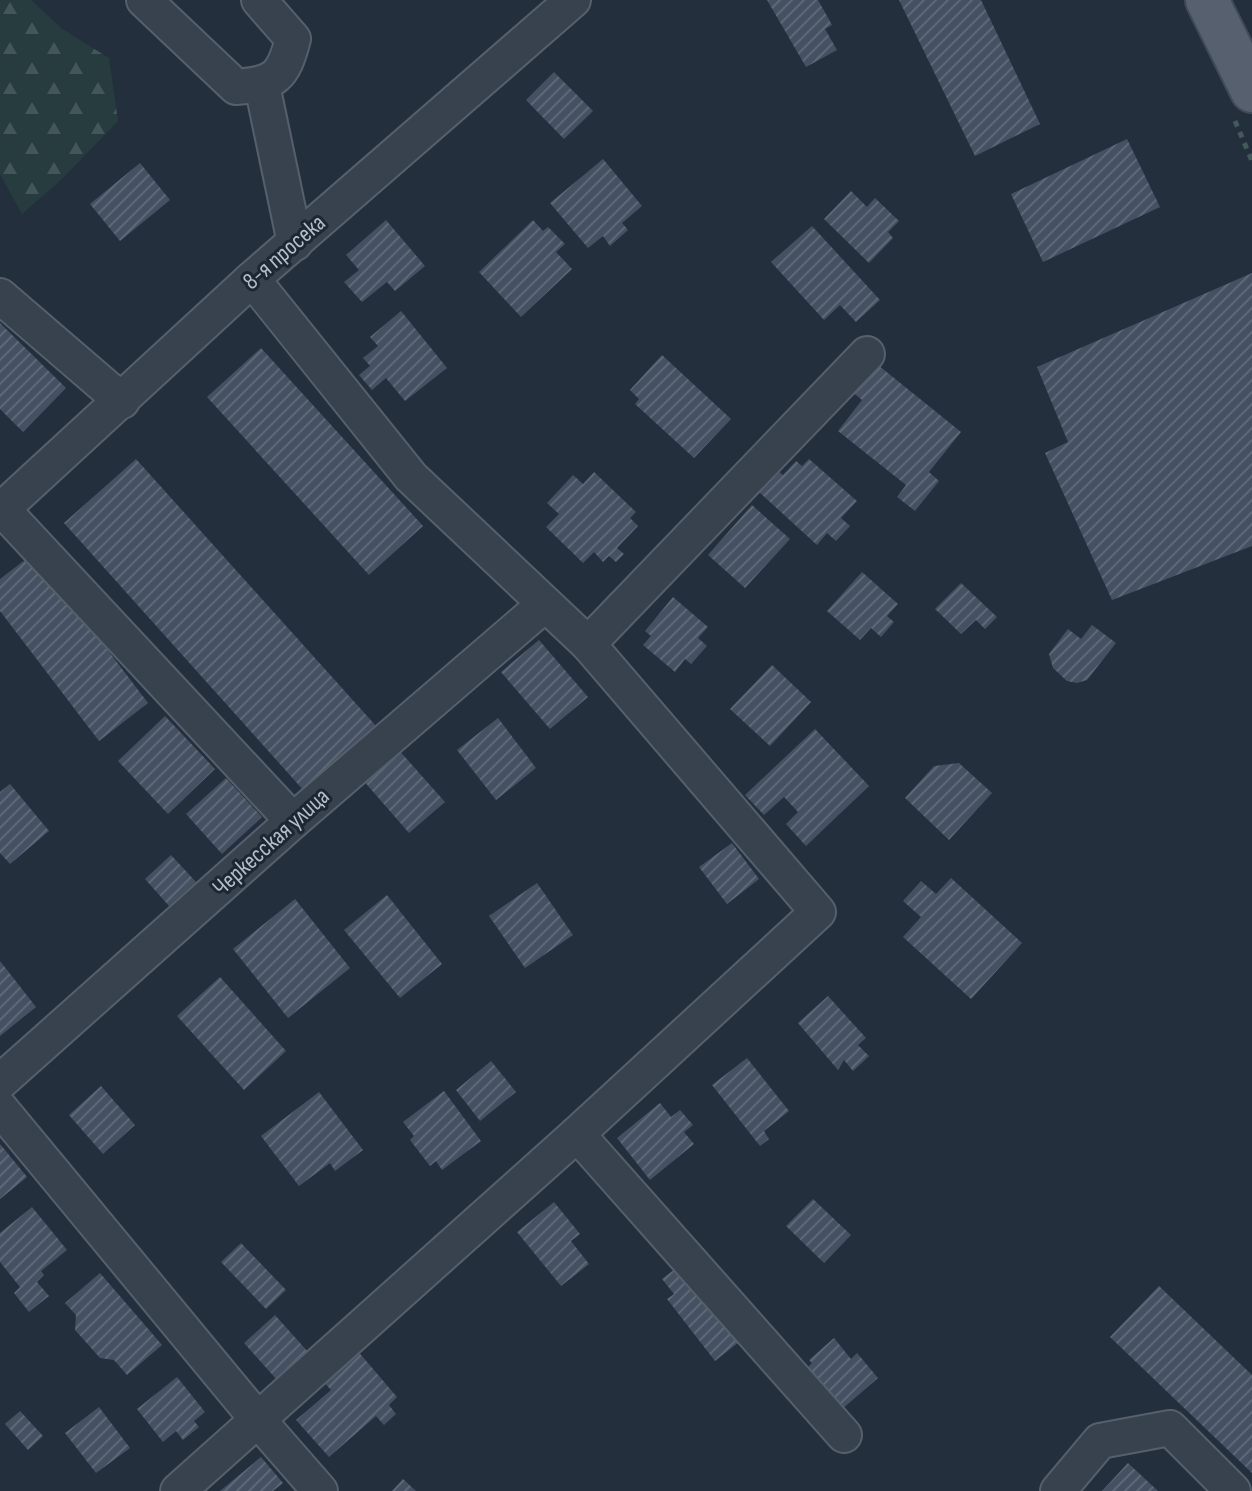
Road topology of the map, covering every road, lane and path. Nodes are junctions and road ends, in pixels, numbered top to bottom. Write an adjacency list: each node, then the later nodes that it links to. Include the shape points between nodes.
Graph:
1 (144, 0): 5 (street, via 236,87)
2 (259, 0): 5 (street, via 293,39 286,66)
3 (1207, 0): 6 (main road)
4 (560, 4): 7 (street, 8-я просека)
5 (262, 85): 7 (street)
6 (1252, 91)
7 (295, 243): 8 (street, 8-я просека)
8 (252, 279): 11 (street, 8-я просека); 13 (street, via 411,477)
9 (0, 296): 11 (street)
10 (867, 354): 14 (street)
11 (122, 401): 12 (street, 8-я просека)
12 (1, 510): 15 (street)
13 (544, 605): 14 (street); 15 (street, Черкесская улица)
14 (588, 644): 18 (street, via 818,912)
15 (293, 821): 16 (street, Черкесская улица)
16 (0, 1082)
17 (0, 1108): 19 (street)
18 (577, 1134): 19 (street); 20 (street)
19 (258, 1420): 21 (street); 22 (street)
20 (844, 1435)
21 (178, 1491)
22 (320, 1491)
23 (1058, 1491): 24 (street, via 1100,1441 1170,1428)
24 (1233, 1491)

